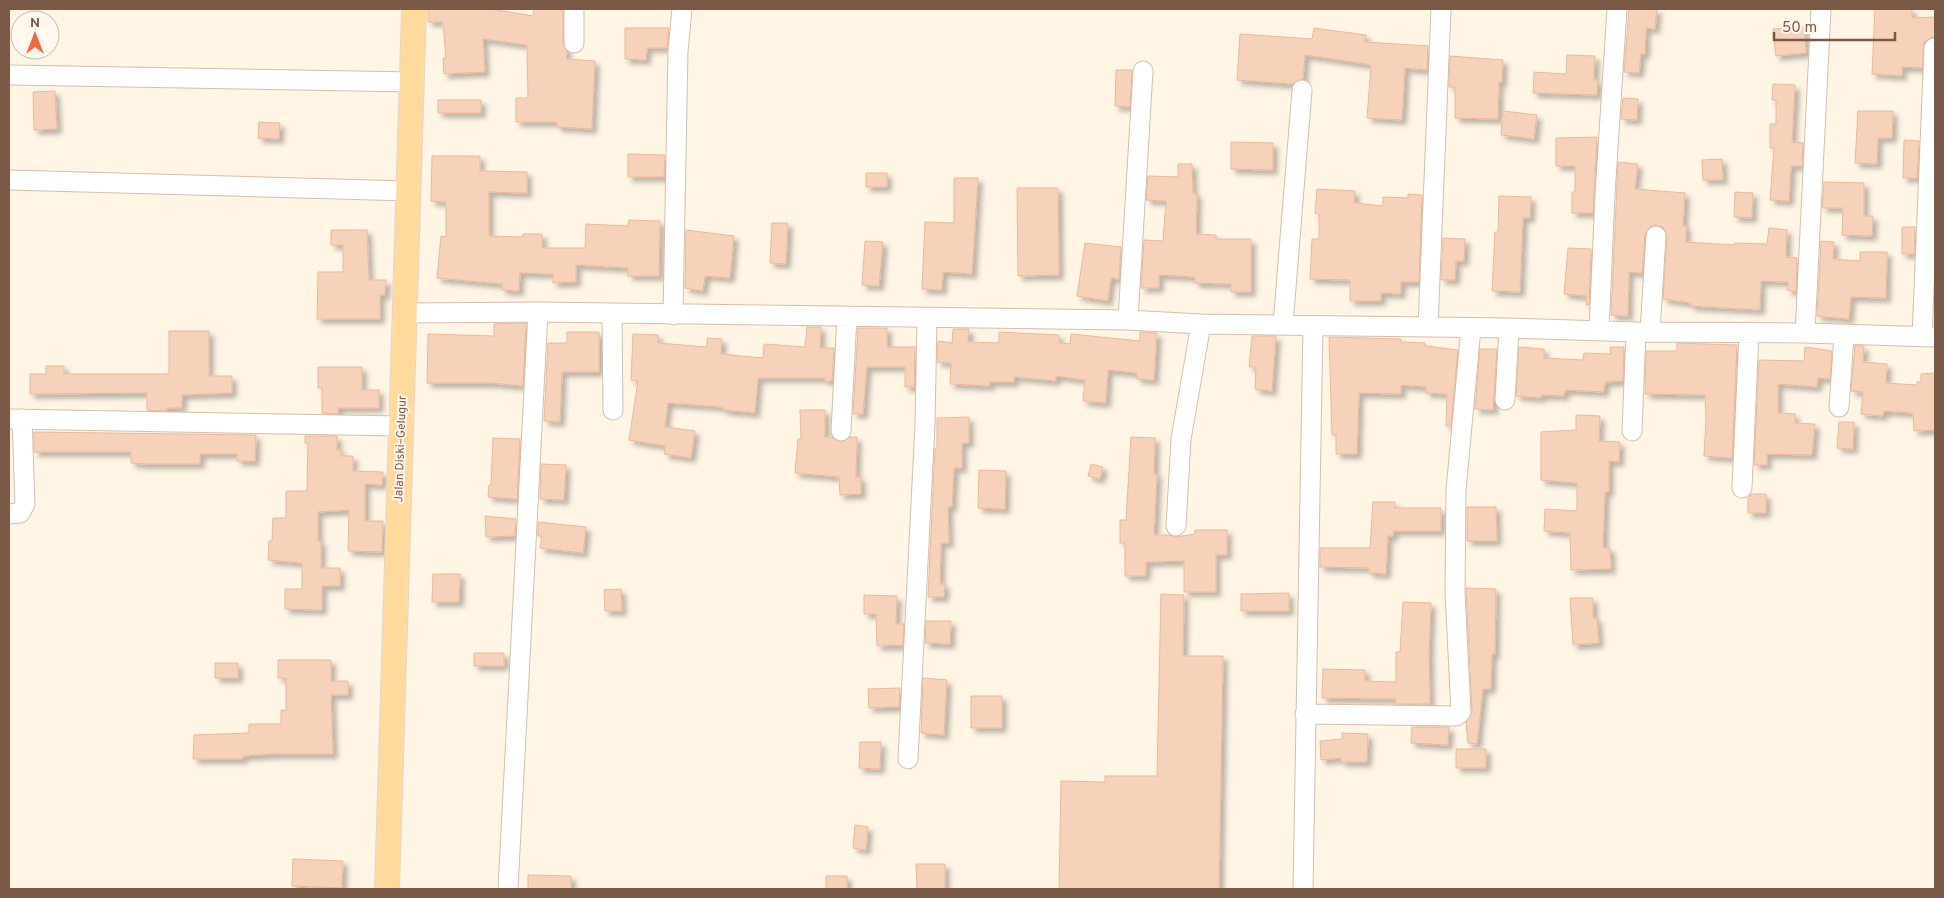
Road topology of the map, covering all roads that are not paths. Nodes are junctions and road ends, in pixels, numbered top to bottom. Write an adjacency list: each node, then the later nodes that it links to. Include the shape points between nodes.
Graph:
1 (414, 9): 11 (main road, Jalan Diski–Gelugur)
2 (574, 9): 7 (street)
3 (682, 9): 19 (street, via 678,51)
4 (1441, 9): 26 (street)
5 (1618, 9): 29 (street)
6 (1821, 9): 32 (street)
7 (574, 43)
8 (1934, 48): 34 (street)
9 (1143, 71): 22 (street)
10 (9, 75): 11 (street)
11 (412, 82): 14 (main road, Jalan Diski–Gelugur)
12 (1302, 90): 24 (street)
13 (9, 180): 14 (street)
14 (409, 192): 17 (main road, Jalan Diski–Gelugur)
15 (1656, 236): 30 (street)
16 (538, 312): 17 (street); 18 (street); 48 (street)
17 (406, 313): 39 (main road, Jalan Diski–Gelugur)
18 (612, 313): 19 (street); 37 (street)
19 (673, 315): 20 (street)
20 (847, 316): 21 (street); 41 (street)
21 (927, 318): 22 (street); 46 (street, via 925,425)
22 (1128, 320): 23 (street)
23 (1201, 324): 24 (street); 44 (street, via 1181,439)
24 (1283, 325): 25 (street)
25 (1313, 326): 26 (street); 45 (street)
26 (1428, 327): 27 (street)
27 (1471, 328): 28 (street); 45 (street, via 1456,490 1461,712 1456,716)
28 (1509, 328): 29 (street); 35 (street)
29 (1599, 331): 30 (street)
30 (1643, 332): 31 (street); 40 (street)
31 (1749, 333): 32 (street); 42 (street)
32 (1805, 333): 33 (street)
33 (1844, 335): 34 (street); 36 (street)
34 (1929, 337)
35 (1505, 400)
36 (1839, 407)
37 (613, 410)
38 (15, 419): 39 (street); 43 (street, via 25,504 20,513)
39 (400, 426): 47 (main road, Jalan Diski–Gelugur)
40 (1632, 430)
41 (841, 431)
42 (1742, 488)
43 (9, 514)
44 (1176, 526)
45 (1305, 714): 49 (street)
46 (908, 759)
47 (387, 889)
48 (508, 889)
49 (1303, 889)

